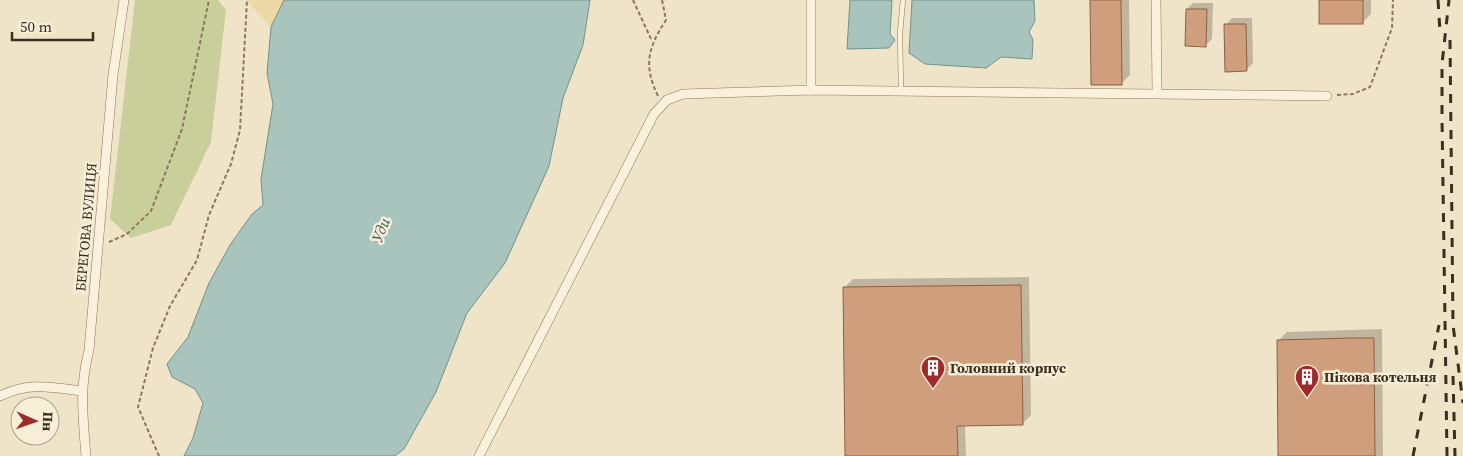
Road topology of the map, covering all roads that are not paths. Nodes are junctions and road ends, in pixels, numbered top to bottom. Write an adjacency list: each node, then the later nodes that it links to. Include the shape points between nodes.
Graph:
1 (124, 0): 9 (street, БЕРЕГОВА ВУЛИЦЯ, via 89,350)
2 (811, 0): 5 (street)
3 (903, 0): 6 (lane)
4 (1156, 0): 7 (street)
5 (811, 90): 6 (street); 12 (street, via 683,94 666,100 654,114)
6 (901, 92): 7 (street)
7 (1157, 92): 8 (street)
8 (1327, 96)
9 (81, 391): 10 (street, via 27,386); 11 (street, БЕРЕГОВА ВУЛИЦЯ)
10 (0, 396)
11 (86, 456)
12 (479, 456)

